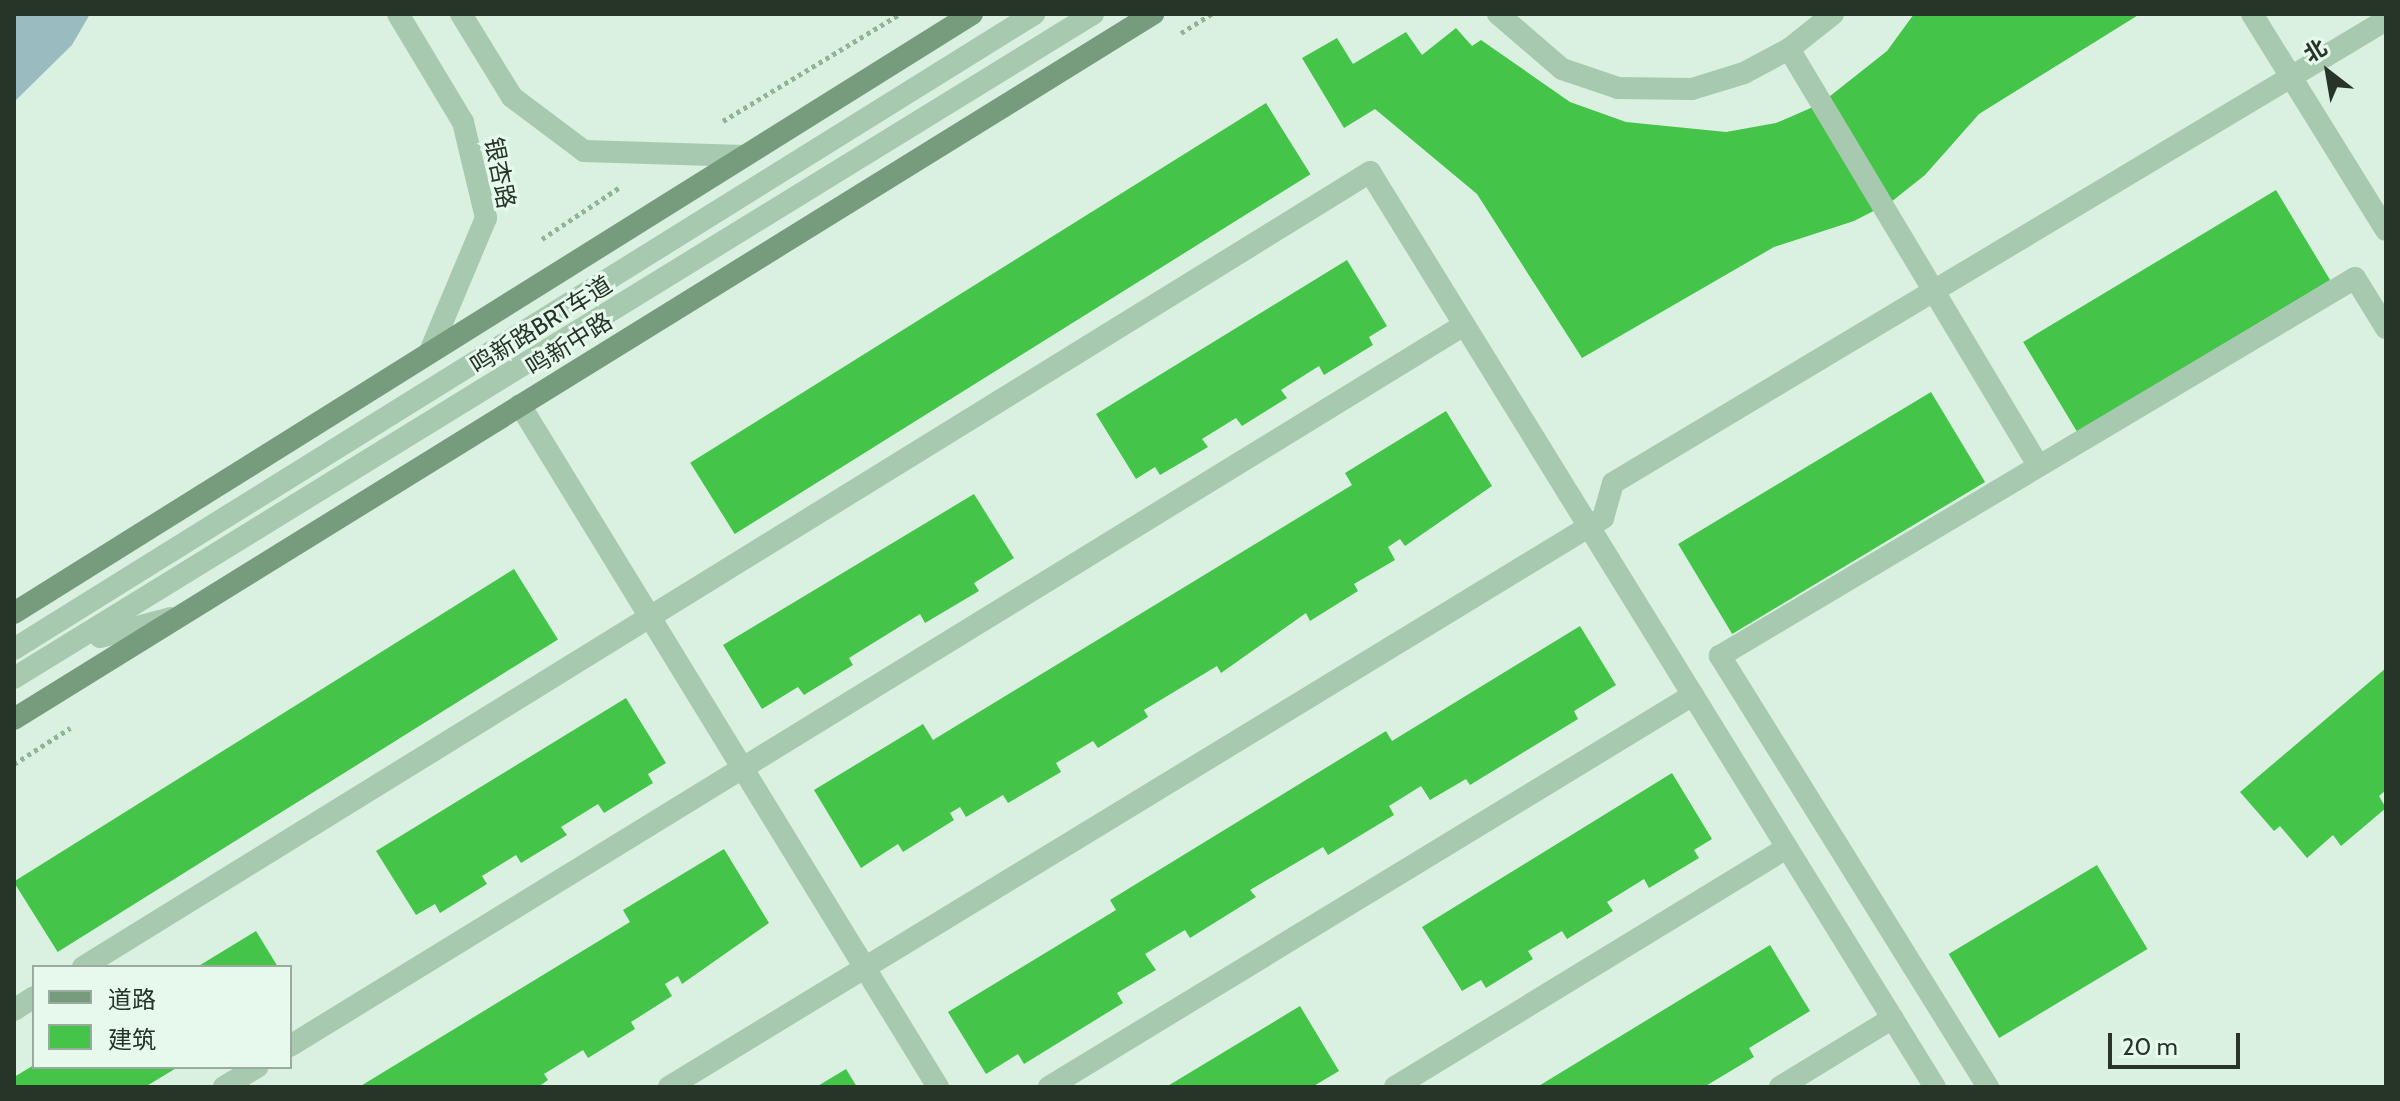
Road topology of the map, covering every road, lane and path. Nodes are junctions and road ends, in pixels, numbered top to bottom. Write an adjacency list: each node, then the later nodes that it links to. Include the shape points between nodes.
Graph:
1 (398, 14): 18 (street, 银杏路, via 463,122 486,218)
2 (461, 14): 13 (street, 银杏路, via 512,97 584,151)
3 (972, 14): 13 (main road)
4 (1034, 14): 26 (street, 鸣新路BRT车道)
5 (1093, 14): 25 (street, 鸣新路BRT车道)
6 (1153, 14): 19 (main road, 鸣新中路)
7 (1498, 14): 11 (street, via 1562,69 1618,88 1692,89 1744,73)
8 (1833, 14): 11 (street)
9 (2252, 14): 12 (street)
10 (2386, 20): 12 (street)
11 (1789, 49): 15 (street)
12 (2292, 78): 14 (street); 15 (street)
13 (744, 156): 18 (main road)
14 (2386, 230)
15 (1934, 291): 20 (street); 21 (street, via 1613,483 1603,518)
16 (1464, 325): 21 (street); 23 (street, via 1370,172); 30 (street)
17 (2386, 328): 20 (street, via 2355,278)
18 (431, 349): 22 (main road)
19 (520, 405): 23 (street); 24 (main road, 鸣新中路)
20 (2038, 465): 46 (street, via 1720,656)
21 (1589, 526): 28 (street); 33 (street)
22 (14, 613)
23 (651, 616): 30 (street); 32 (street)
24 (176, 617): 25 (street); 29 (main road, 鸣新中路)
25 (76, 644): 27 (street, 鸣新路BRT车道)
26 (14, 649)
27 (14, 678)
28 (1693, 695): 31 (street); 42 (street)
29 (14, 719)
30 (744, 768): 33 (street); 37 (street)
31 (1787, 848): 36 (street); 43 (street)
32 (86, 965)
33 (865, 968): 40 (street); 41 (street)
34 (32, 998): 35 (street)
35 (14, 1010)
36 (1893, 1018): 44 (street); 45 (street)
37 (292, 1045)
38 (254, 1069): 39 (street)
39 (224, 1087)
40 (669, 1087)
41 (938, 1087)
42 (1049, 1087)
43 (1395, 1087)
44 (1780, 1087)
45 (1935, 1087)
46 (1988, 1087)

